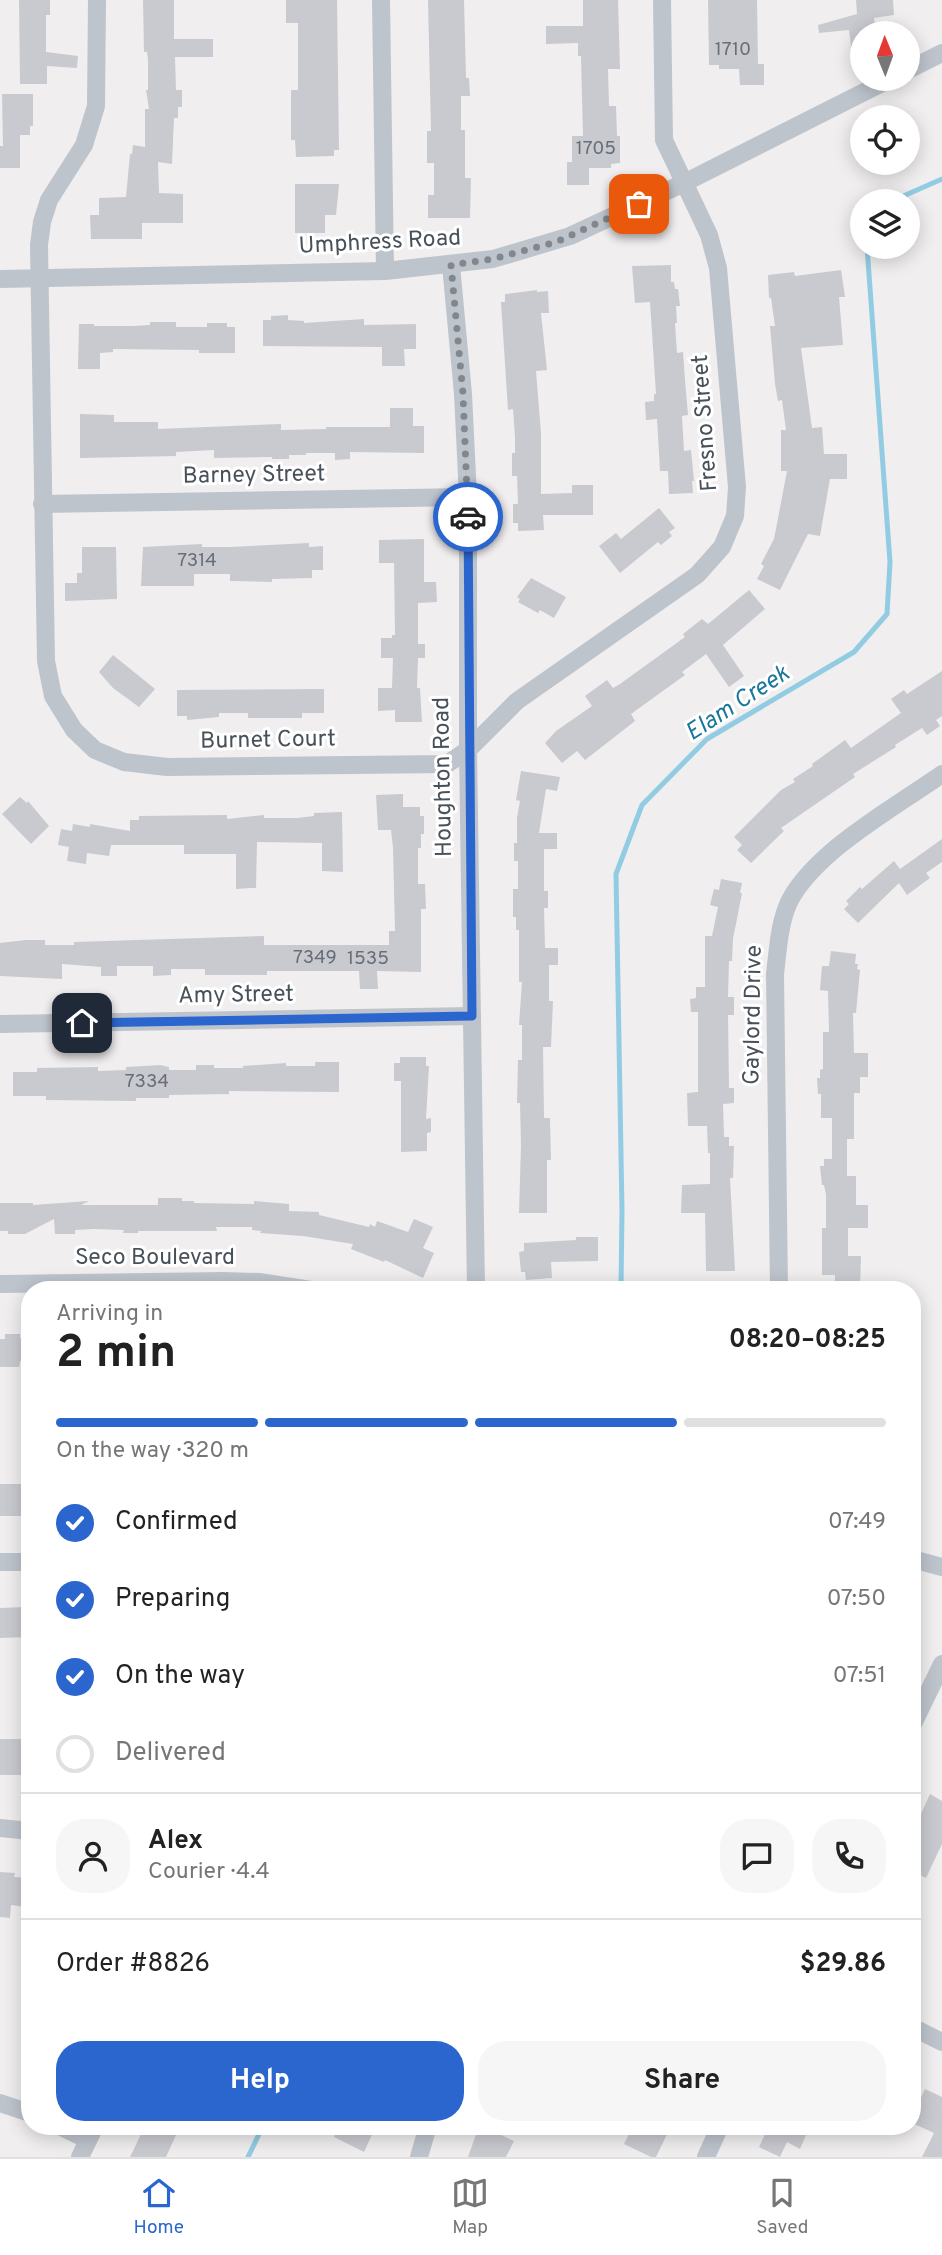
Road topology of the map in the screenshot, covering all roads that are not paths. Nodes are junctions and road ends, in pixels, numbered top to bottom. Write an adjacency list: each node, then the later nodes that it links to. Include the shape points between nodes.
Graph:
1 (97, 0): 10 (street, Burnet Court, via 96,106 84,145 49,200 39,245)
2 (380, 0): 9 (street)
3 (662, 0): 7 (street, Fresno Street, via 664,140)
4 (942, 53): 5 (street)
5 (920, 64)
6 (866, 91): 7 (street, Umphress Road)
7 (684, 183): 8 (street, Umphress Road, via 556,242); 14 (street, Fresno Street, via 709,234 718,268 737,487 735,516 722,547 697,575 517,701)
8 (451, 265): 9 (street, Umphress Road); 12 (street, Houghton Road)
9 (386, 271): 10 (street, Umphress Road)
10 (40, 278): 11 (street, Umphress Road); 13 (street, Burnet Court)
11 (0, 279)
12 (468, 497): 13 (street, Barney Street); 14 (street, Houghton Road)
13 (42, 504): 14 (street, Burnet Court, via 46,662 53,696 74,730 95,750 124,762 167,766 447,764)
14 (468, 750): 16 (street, Houghton Road)
15 (942, 774): 19 (street, Gaylord Drive, via 834,849 789,902 775,974)
16 (472, 1016): 17 (street, Amy Street); 18 (street, Houghton Road)
17 (0, 1024)
18 (476, 1281)
19 (779, 1281)
20 (0, 1284): 21 (street, Seco Boulevard)
21 (21, 1284)
22 (921, 1561): 25 (street)
23 (0, 1562): 24 (street)
24 (21, 1562)
25 (942, 1567)
26 (942, 1664): 27 (street)
27 (921, 1707)
28 (0, 1828): 29 (street)
29 (21, 1830)
30 (921, 2032): 31 (street)
31 (942, 2042)
32 (0, 2103): 33 (street)
33 (21, 2110)
34 (91, 2135): 37 (street)
35 (425, 2135): 38 (street)
36 (716, 2135): 39 (street)
37 (80, 2157)
38 (419, 2157)
39 (706, 2157)

